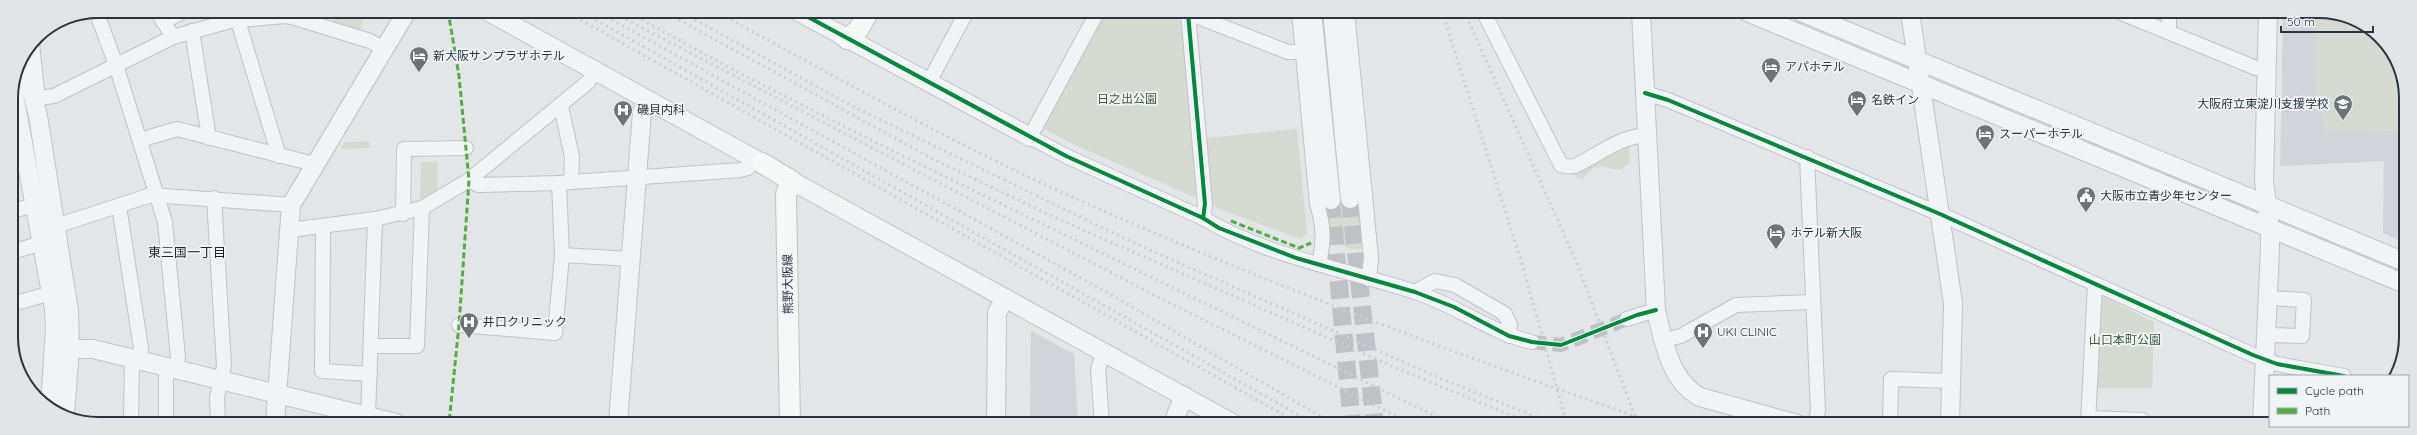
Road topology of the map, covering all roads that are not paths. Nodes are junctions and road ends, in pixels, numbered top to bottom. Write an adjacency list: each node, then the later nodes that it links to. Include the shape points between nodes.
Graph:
1 (101, 18): 36 (street)
2 (161, 18): 29 (street)
3 (228, 18): 27 (street)
4 (237, 18): 52 (street)
5 (300, 18): 31 (street, via 370,41)
6 (403, 18): 31 (street)
7 (499, 18): 38 (street)
8 (810, 18): 30 (street)
9 (851, 18): 30 (main road)
10 (865, 18): 30 (main road, via 858,30)
11 (963, 18): 40 (street)
12 (1094, 18): 48 (street)
13 (1187, 18): 72 (street, via 1205,204)
14 (1201, 18): 33 (street, via 1288,52)
15 (1299, 18): 33 (street)
16 (1313, 18): 63 (street)
17 (1333, 18): 62 (street)
18 (1348, 18): 84 (street, via 1371,258)
19 (1486, 18): 47 (street, via 1561,165 1567,167 1579,164 1608,147 1634,136)
20 (1641, 18): 41 (street)
21 (1762, 18): 39 (street)
22 (1815, 18): 34 (street)
23 (1911, 18): 34 (street)
24 (2134, 18): 28 (street)
25 (2169, 18): 28 (street)
26 (2268, 18): 37 (street)
27 (192, 32): 29 (street); 49 (street)
28 (2169, 32): 37 (street, via 2256,68)
29 (173, 37): 36 (street)
30 (847, 39): 40 (street)
31 (384, 49): 55 (street)
32 (33, 51): 44 (street)
33 (1302, 52): 83 (street, via 1317,204 1323,222 1324,238)
34 (1918, 61): 39 (street); 66 (street)
35 (25, 65): 44 (street)
36 (116, 65): 44 (street); 50 (street)
37 (2267, 70): 66 (street, via 2264,181)
38 (595, 72): 43 (street); 45 (street, via 588,82)
39 (1920, 83): 71 (street); 76 (street)
40 (928, 84): 48 (street)
41 (1645, 93): 47 (street); 53 (street)
42 (18, 99): 44 (street)
43 (647, 100): 54 (street); 56 (street, via 642,112)
44 (36, 104): 74 (street)
45 (561, 106): 57 (street); 59 (street, via 572,157)
46 (18, 125): 64 (street)
47 (1647, 135): 93 (street)
48 (1030, 137): 72 (street)
49 (209, 138): 50 (street, via 177,130); 52 (street)
50 (140, 140): 60 (street)
51 (466, 148): 70 (street, via 404,149)
52 (279, 156): 55 (street)
53 (1807, 157): 71 (street); 92 (street)
54 (758, 161): 56 (street, via 740,170); 58 (main road)
55 (314, 164): 65 (street)
56 (637, 177): 59 (street); 81 (street)
57 (469, 180): 59 (street, via 478,185); 68 (street)
58 (792, 181): 89 (street); 121 (main road, 熊野大阪線, via 786,194)
59 (565, 182): 80 (street)
60 (158, 195): 61 (street); 67 (street); 105 (street, via 165,222 178,357)
61 (214, 198): 65 (street); 109 (street, via 224,366)
62 (1350, 198)
63 (1331, 200)
64 (35, 205): 69 (street); 78 (street)
65 (291, 205): 77 (street)
66 (2266, 205): 76 (street); 82 (street)
67 (119, 206): 74 (street); 104 (street, via 141,348)
68 (422, 208): 70 (street); 100 (street, via 417,346)
69 (18, 209)
70 (403, 214): 73 (street)
71 (1940, 214): 86 (street); 108 (street, via 1953,303)
72 (1203, 218): 83 (street, via 1219,228 1296,258)
73 (375, 219): 75 (street); 100 (street)
74 (56, 226): 101 (street, via 70,312)
75 (323, 227): 77 (street); 106 (street, via 322,371)
76 (2270, 229): 85 (street); 90 (street)
77 (290, 230): 110 (street)
78 (42, 243): 79 (street); 88 (street)
79 (18, 250)
80 (562, 255): 81 (street); 95 (street, via 555,333)
81 (631, 259): 120 (street)
82 (2399, 260)
83 (1319, 264): 84 (street)
84 (1369, 279): 87 (street)
85 (2399, 282)
86 (2095, 284): 103 (street); 130 (street)
87 (1415, 292): 97 (street, via 1454,307); 97 (street, via 1435,281 1455,285 1505,314 1510,325)
88 (52, 293): 91 (street); 101 (street)
89 (1006, 298): 102 (street); 122 (street, via 998,312)
90 (2268, 298): 96 (street); 96 (street, via 2304,300 2302,336)
91 (18, 302)
92 (1813, 302): 98 (street, via 1736,305 1682,336); 127 (street)
93 (1656, 310): 94 (street); 98 (street)
94 (1627, 319)
95 (459, 325)
96 (2267, 335): 103 (street)
97 (1509, 336): 99 (street)
98 (1663, 340): 126 (street, via 1673,366 1692,392 1700,397)
99 (1532, 342)
100 (371, 346): 106 (street)
101 (62, 349): 104 (street, via 93,349); 112 (street); 113 (street)
102 (1104, 352): 111 (street); 123 (street, via 1098,369)
103 (2265, 359): 107 (street, via 2277,364); 131 (street)
104 (136, 360): 105 (street); 114 (street)
105 (171, 368): 109 (street); 115 (street)
106 (370, 374): 119 (street)
107 (2338, 375)
108 (1951, 380): 128 (street, via 1891,379); 129 (street)
109 (221, 381): 110 (street); 116 (street)
110 (277, 395): 117 (street); 118 (street)
111 (1184, 396): 124 (street); 125 (street)
112 (51, 402)
113 (65, 410)
114 (131, 417)
115 (167, 417)
116 (218, 417)
117 (275, 417)
118 (367, 417)
119 (375, 417)
120 (618, 417)
121 (790, 417)
122 (996, 417)
123 (1101, 417)
124 (1176, 417)
125 (1222, 417)
126 (1772, 417)
127 (1817, 417)
128 (1890, 417)
129 (1950, 417)
130 (2088, 417)
131 (2262, 417)

